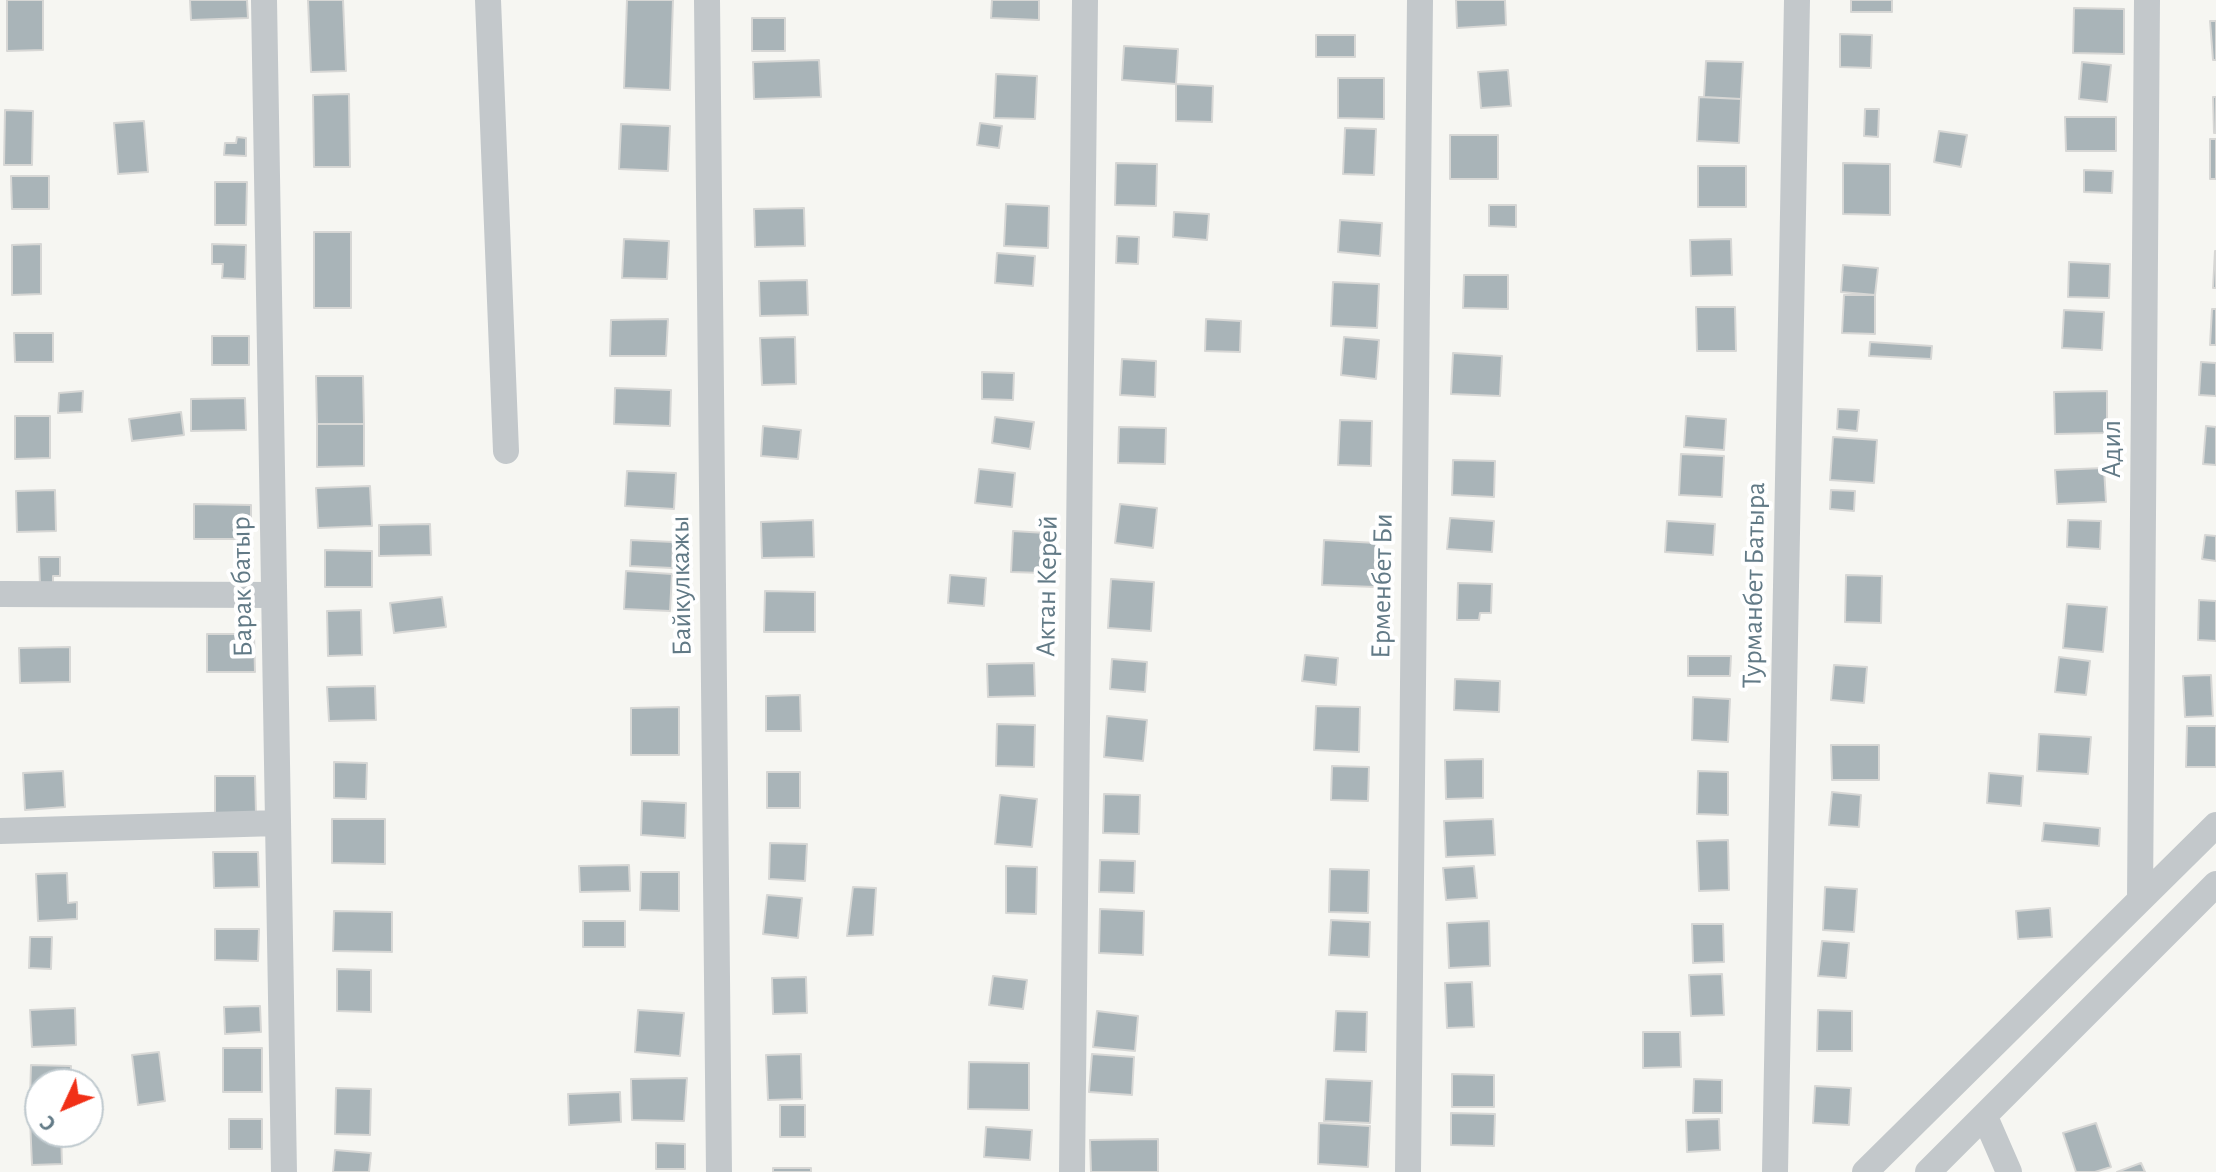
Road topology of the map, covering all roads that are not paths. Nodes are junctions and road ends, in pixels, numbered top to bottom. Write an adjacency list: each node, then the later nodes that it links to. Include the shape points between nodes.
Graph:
1 (264, 0): 10 (street, Барак батыр)
2 (488, 0): 8 (street)
3 (707, 0): 18 (street, Байкулкажы)
4 (1085, 0): 19 (street, Актан Керей)
5 (1420, 0): 20 (street, Ерменбет Би)
6 (1797, 0): 21 (street, Турманбет Батыра)
7 (2147, 0): 15 (street, Адил)
8 (506, 451)
9 (0, 594): 10 (street)
10 (274, 595): 11 (street, Барак батыр)
11 (278, 823): 13 (street); 17 (street, Барак батыр)
12 (2216, 825): 15 (street)
13 (0, 831)
14 (2216, 884): 16 (street)
15 (2140, 899): 22 (street)
16 (1985, 1117): 23 (street); 24 (street)
17 (284, 1172)
18 (719, 1172)
19 (1072, 1172)
20 (1408, 1172)
21 (1775, 1172)
22 (1865, 1172)
23 (1928, 1172)
24 (2009, 1172)

